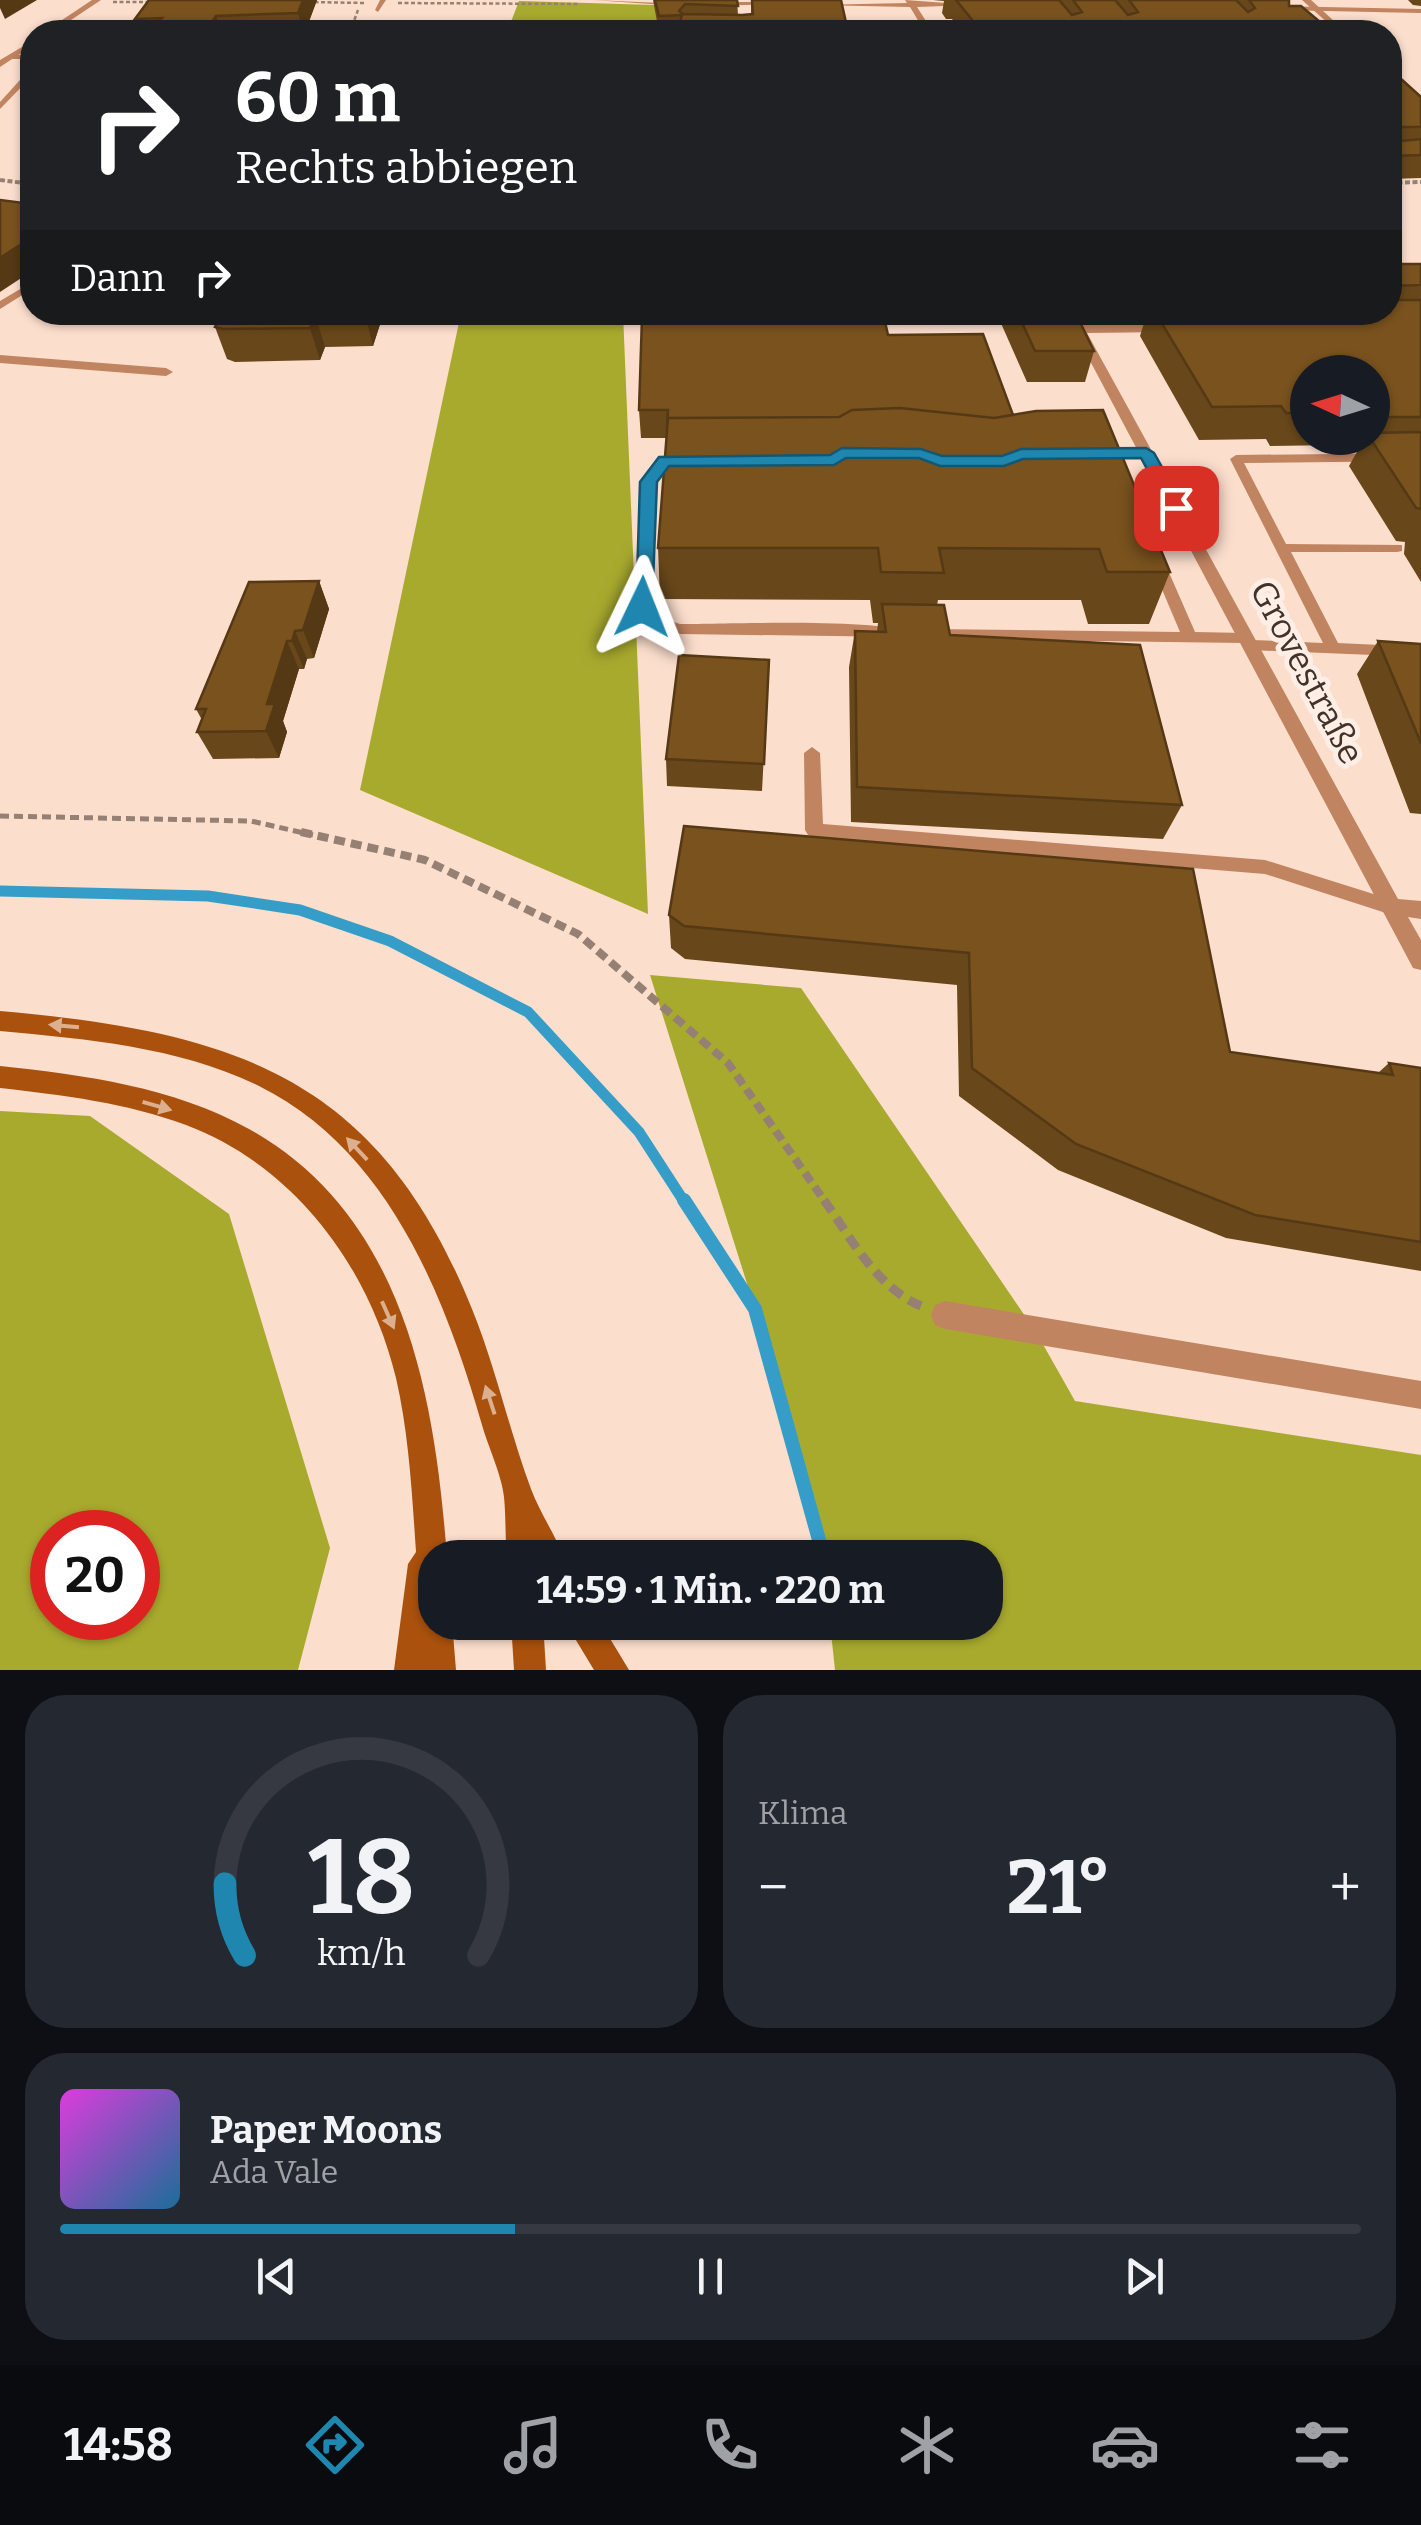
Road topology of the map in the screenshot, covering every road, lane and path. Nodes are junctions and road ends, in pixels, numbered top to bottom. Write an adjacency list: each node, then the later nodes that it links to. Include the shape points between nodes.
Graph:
1 (97, 0): 17 (street)
2 (1306, 0): 19 (street)
3 (361, 1): 6 (path); 10 (path)
4 (600, 1): 7 (street); 10 (path)
5 (156, 2): 17 (path)
6 (305, 2)
7 (634, 2): 11 (street)
8 (769, 2): 13 (street); 14 (street)
9 (909, 2): 15 (street); 16 (street)
10 (381, 4)
11 (690, 4)
12 (708, 4): 13 (street)
13 (744, 4): 21 (street)
14 (786, 4)
15 (804, 4)
16 (980, 5)
17 (85, 8): 22 (street)
18 (1274, 8): 19 (street)
19 (1315, 8): 20 (street); 23 (street)
20 (1421, 12)
21 (744, 18)
22 (66, 20)
23 (1328, 20)
24 (20, 50): 25 (street)
25 (10, 57): 26 (lane); 27 (street)
26 (20, 57)
27 (0, 64)
28 (20, 85): 29 (lane)
29 (0, 106)
30 (1077, 325): 32 (street, Grovestraße)
31 (1190, 327): 32 (street)
32 (1079, 329): 37 (street, Grovestraße)
33 (0, 359): 34 (street)
34 (166, 372)
35 (1075, 452): 36 (lane)
36 (1112, 452): 37 (lane); 40 (lane)
37 (1146, 453): 45 (street, Grovestraße)
38 (1421, 458): 41 (lane, via 1236,459)
39 (708, 460): 44 (lane, via 664,461 648,482 642,607 654,621 680,629)
40 (1119, 469)
41 (1281, 548): 42 (lane); 46 (lane)
42 (1397, 548)
43 (1154, 554): 44 (lane)
44 (1190, 638): 45 (lane)
45 (1248, 641): 46 (lane); 50 (street, Grovestraße)
46 (1333, 648): 47 (lane)
47 (1421, 652)
48 (812, 753): 50 (lane, via 814,830 1265,866)
49 (0, 816): 55 (path, via 251,821 425,860 578,934 728,1063 874,1272 909,1301)
50 (1392, 907): 51 (street); 52 (street, Grovestraße)
51 (1421, 910)
52 (1421, 961)
53 (0, 1021): 57 (main road, one-way to 53, via 458,1307 418,1224 333,1124 234,1063 90,1029)
54 (0, 1077): 58 (main road, one-way to 58, via 62,1083 192,1116 242,1138 294,1175 360,1254 395,1331 418,1416)
55 (946, 1315): 56 (street)
56 (1421, 1395)
57 (518, 1493): 60 (main road); 61 (main road)
58 (428, 1522): 59 (main road); 65 (main road)
59 (430, 1540)
60 (521, 1540)
61 (540, 1540)
62 (438, 1640): 66 (main road)
63 (528, 1640): 67 (main road)
64 (593, 1640): 68 (main road)
65 (410, 1670)
66 (440, 1670)
67 (530, 1670)
68 (614, 1670)

